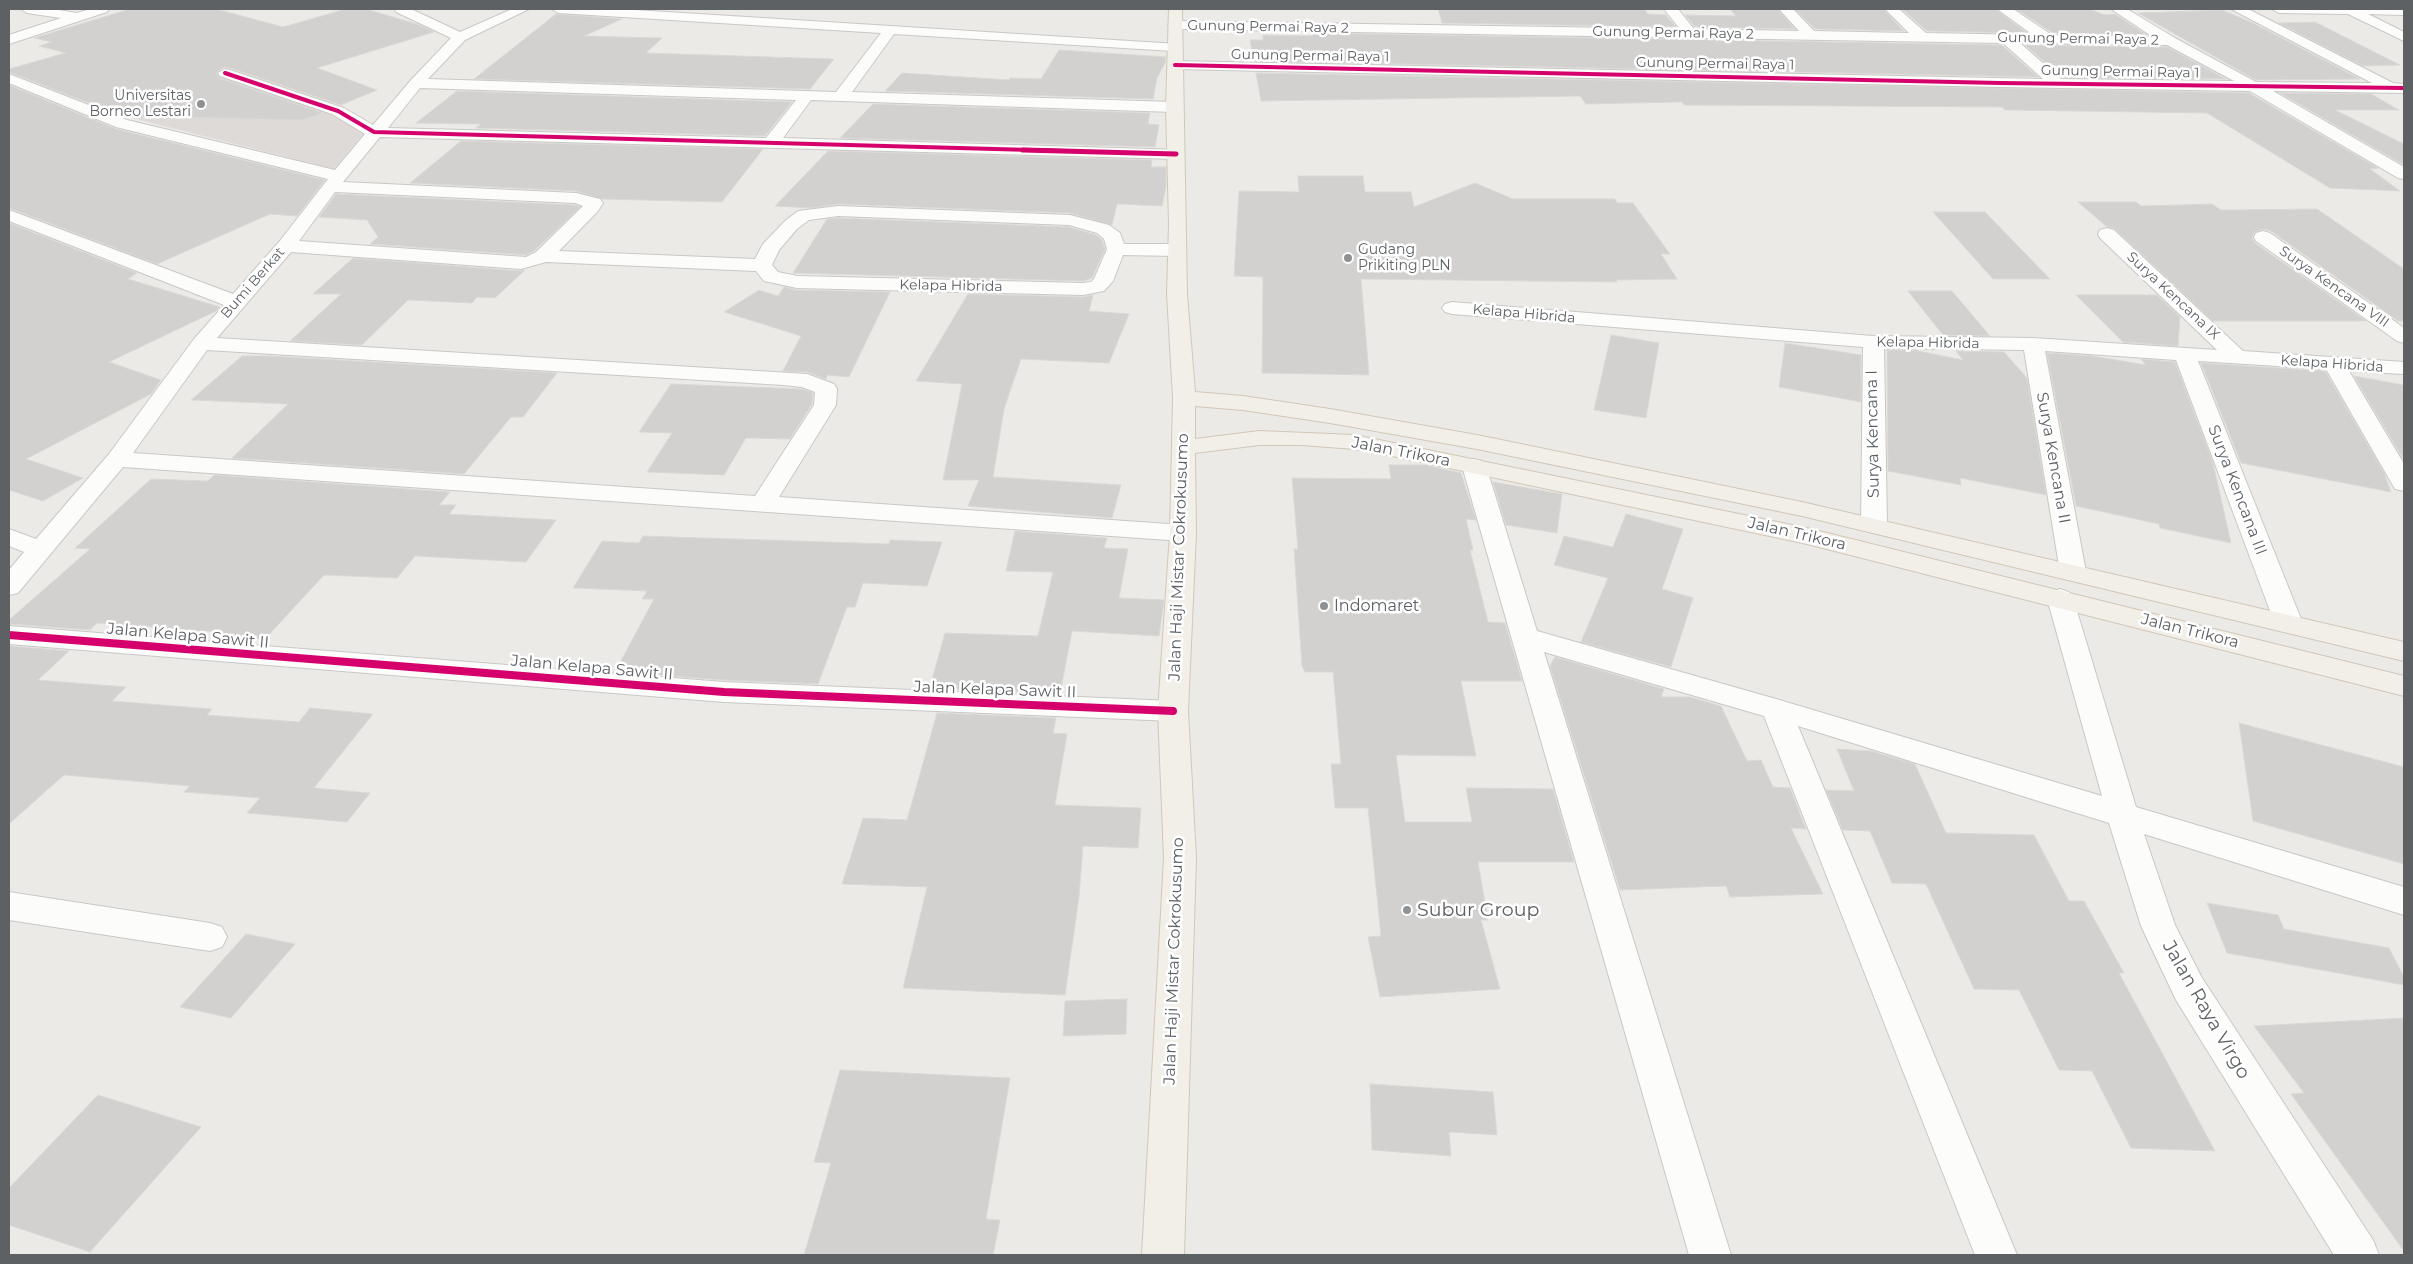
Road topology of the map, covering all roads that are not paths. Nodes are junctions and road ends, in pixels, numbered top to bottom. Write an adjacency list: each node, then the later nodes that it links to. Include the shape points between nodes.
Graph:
1 (28, 9): 15 (street)
2 (102, 9): 15 (street)
3 (402, 9): 24 (street)
4 (522, 9): 24 (street, Bumi Berkat)
5 (558, 9): 18 (street)
6 (1671, 9): 20 (street)
7 (1786, 9): 22 (street)
8 (1892, 9): 23 (street)
9 (2004, 9): 28 (street)
10 (2118, 9): 30 (street)
11 (2238, 9): 38 (street)
12 (2279, 9): 13 (street)
13 (2345, 9): 14 (street); 27 (street)
14 (2404, 10)
15 (78, 17): 29 (street)
16 (1557, 18): 19 (street)
17 (1234, 26): 19 (street, Gunung Permai Raya 2); 25 (street, Gunung Permai Raya 2); 31 (street)
18 (891, 29): 25 (street); 40 (street)
19 (1566, 32): 21 (street, Gunung Permai Raya 2)
20 (1690, 33): 21 (street, Gunung Permai Raya 2); 22 (street, Gunung Permai Raya 2)
21 (1652, 34): 33 (street)
22 (1810, 35): 23 (street, Gunung Permai Raya 2)
23 (1921, 36): 26 (street, Gunung Permai Raya 2)
24 (460, 37): 35 (street, Bumi Berkat)
25 (1175, 37): 31 (street, Gunung Permai Raya 1); 41 (main road, Jalan Haji Mistar Cokrokusumo)
26 (2005, 37): 28 (street, Gunung Permai Raya 2); 36 (street)
27 (2404, 37)
28 (2046, 38): 30 (street, Gunung Permai Raya 2)
29 (9, 40)
30 (2170, 41): 37 (street)
31 (1229, 66): 33 (street, Gunung Permai Raya 1)
32 (225, 73): 42 (street, via 338,111)
33 (1670, 75): 36 (street, Gunung Permai Raya 1)
34 (9, 78): 46 (street, via 122,124)
35 (416, 83): 39 (street); 42 (street, Bumi Berkat)
36 (2057, 84): 37 (street, Gunung Permai Raya 1)
37 (2255, 87): 38 (street, Gunung Permai Raya 1); 45 (street)
38 (2401, 90)
39 (807, 95): 40 (street); 43 (street)
40 (841, 96): 41 (street)
41 (1174, 108): 44 (main road, Jalan Haji Mistar Cokrokusumo)
42 (374, 132): 43 (street); 46 (street, Bumi Berkat)
43 (771, 143): 44 (street)
44 (1176, 154): 55 (main road, Jalan Haji Mistar Cokrokusumo)
45 (2404, 174)
46 (334, 182): 50 (street, via 576,198 594,203); 53 (street, Bumi Berkat)
47 (9, 215): 58 (street)
48 (2107, 234): 65 (street, Surya Kencana IX)
49 (2263, 237): 60 (street, Surya Kencana VIII)
50 (561, 238): 51 (street); 56 (street)
51 (581, 239)
52 (650, 242): 57 (street)
53 (286, 246): 56 (street, via 521,263); 58 (street, Bumi Berkat)
54 (1116, 249): 55 (street); 57 (street, via 1113,238 1103,229 1070,220 838,211 804,215 791,224); 57 (street, Kelapa Hibrida, via 1103,281 1083,289 797,282 771,277)
55 (1176, 250): 68 (main road, Jalan Haji Mistar Cokrokusumo)
56 (543, 256): 57 (street)
57 (766, 256)
58 (235, 302): 62 (street, Bumi Berkat)
59 (1452, 308): 61 (street, Kelapa Hibrida)
60 (2404, 337)
61 (1873, 342): 63 (street, Kelapa Hibrida); 74 (street, Surya Kencana I)
62 (202, 343): 70 (street, Bumi Berkat); 73 (street, via 783,378 807,381 826,389 825,406)
63 (2033, 344): 64 (street, Kelapa Hibrida); 78 (street, Surya Kencana II)
64 (2185, 355): 65 (street, Kelapa Hibrida); 80 (street, Surya Kencana III)
65 (2238, 358): 66 (street, Kelapa Hibrida)
66 (2334, 364): 67 (street, Kelapa Hibrida); 72 (street)
67 (2404, 368)
68 (1184, 398): 69 (main road, Jalan Haji Mistar Cokrokusumo); 74 (main road, Jalan Trikora, via 1243,403 1477,442)
69 (1182, 449): 71 (main road, Jalan Trikora, via 1259,438 1301,438 1355,442); 75 (main road, Jalan Haji Mistar Cokrokusumo)
70 (117, 458): 73 (street); 77 (street, Bumi Berkat)
71 (1474, 466): 78 (main road, Jalan Trikora, via 1808,536); 82 (street)
72 (2404, 484)
73 (763, 503): 75 (street)
74 (1874, 525): 78 (main road, Jalan Trikora)
75 (1183, 533): 86 (main road, Jalan Haji Mistar Cokrokusumo)
76 (9, 537): 77 (street)
77 (41, 550): 79 (street, Bumi Berkat)
78 (2066, 585): 80 (main road, Jalan Trikora); 84 (main road, Jalan Trikora); 87 (street, Jalan Raya Virgo)
79 (9, 587)
80 (2289, 624): 83 (main road, Jalan Trikora)
81 (9, 635): 86 (street, Jalan Kelapa Sawit II, via 724,692)
82 (1524, 637): 85 (street); 92 (street)
83 (2404, 652)
84 (2404, 686)
85 (1776, 709): 87 (street); 93 (street)
86 (1173, 711): 91 (main road, Jalan Haji Mistar Cokrokusumo, via 1180,858)
87 (2124, 816): 88 (street); 94 (street, Jalan Raya Virgo, via 2158,926 2189,989)
88 (2404, 901)
89 (9, 906): 90 (street)
90 (210, 937)
91 (1163, 1255)
92 (1710, 1255)
93 (1996, 1255)
94 (2358, 1255)

